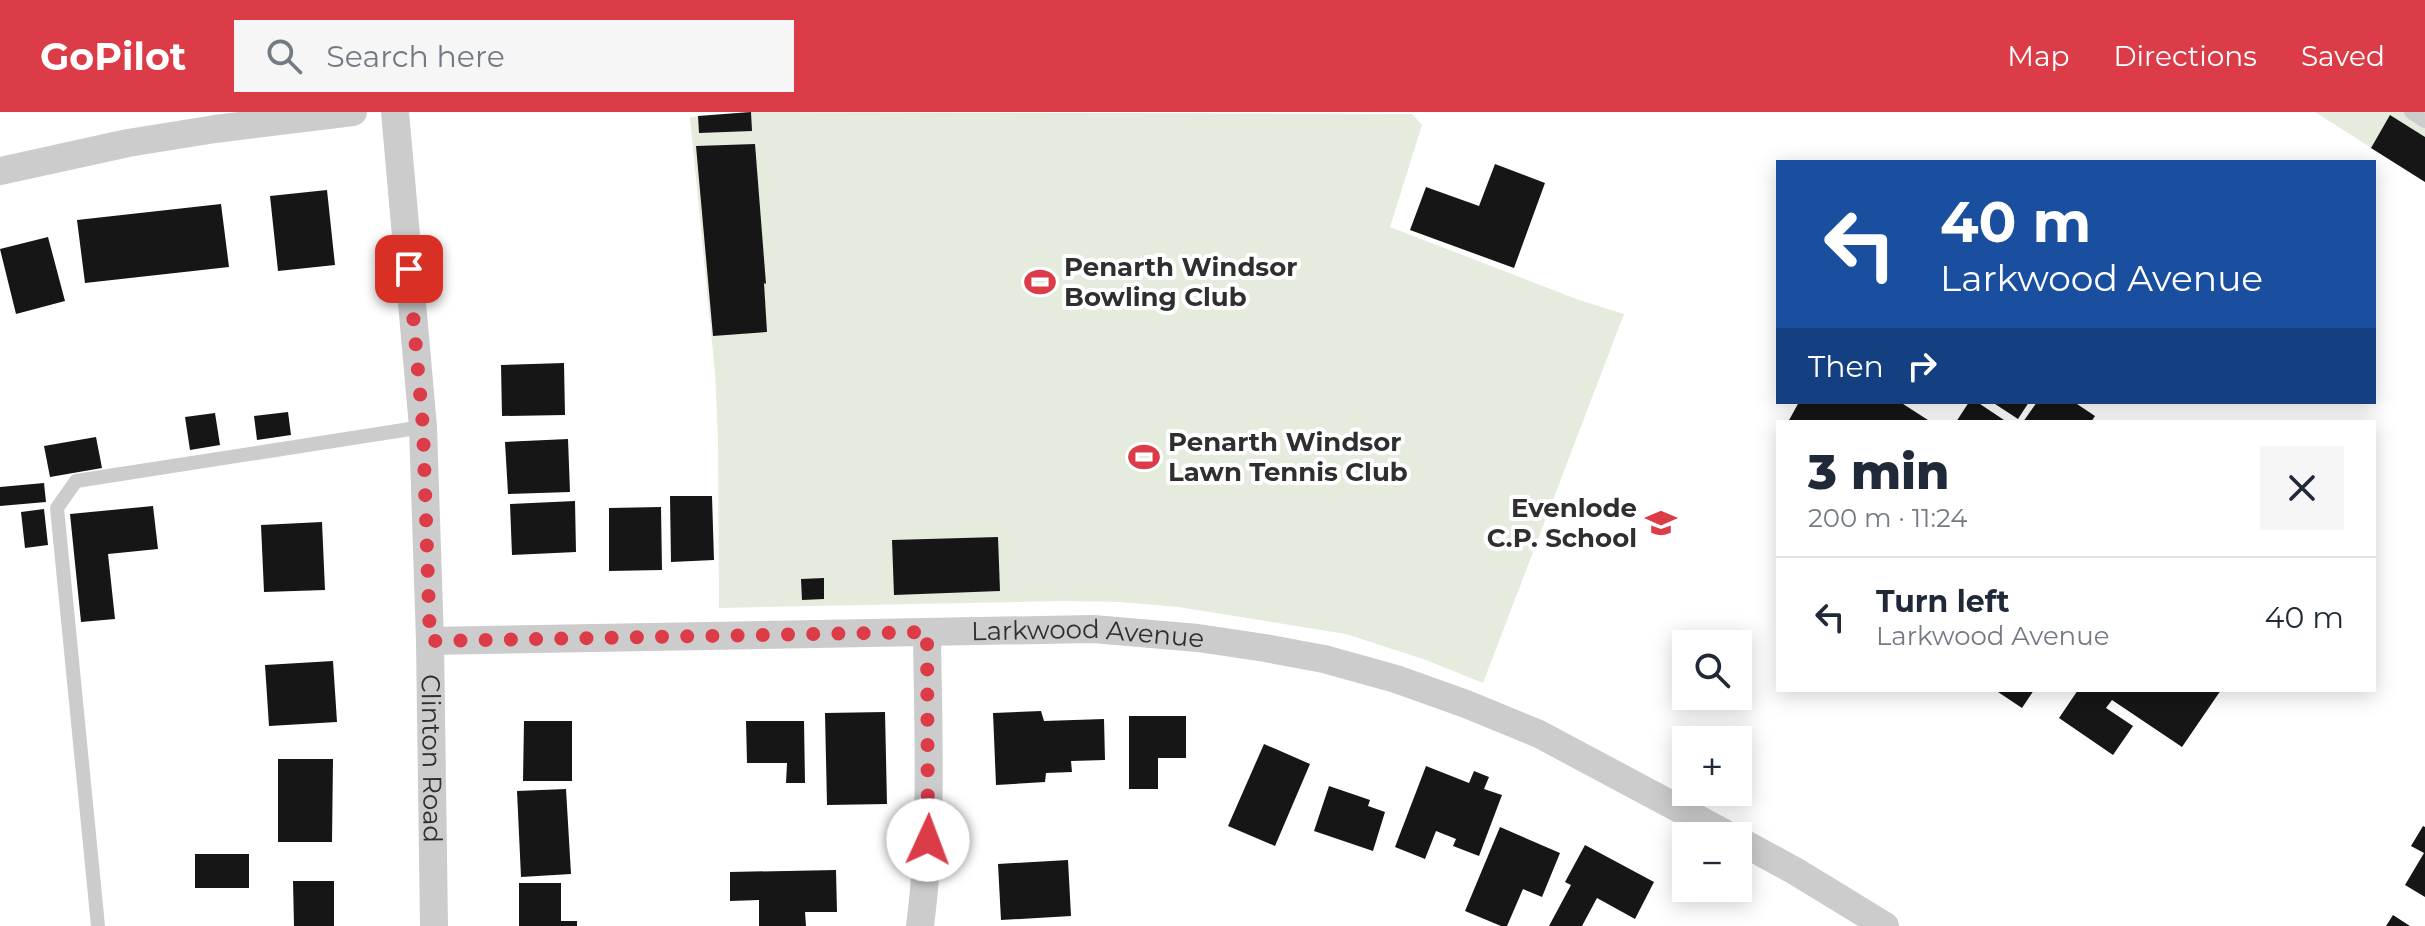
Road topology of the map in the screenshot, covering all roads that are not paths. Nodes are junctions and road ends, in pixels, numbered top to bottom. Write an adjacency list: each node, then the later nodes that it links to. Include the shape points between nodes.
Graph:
1 (353, 112): 5 (street, via 128,143)
2 (395, 112): 6 (street, Clinton Road)
3 (2411, 112): 4 (lane)
4 (2425, 121)
5 (0, 171)
6 (423, 427): 8 (street, Clinton Road); 11 (lane, via 76,481 57,508)
7 (927, 632): 8 (street, Larkwood Avenue); 9 (street, Larkwood Avenue, via 1093,629 1198,638 1324,659 1396,679 1539,734); 13 (street, via 929,818)
8 (430, 641): 12 (street, Clinton Road)
9 (1704, 822)
10 (1752, 848): 14 (street)
11 (98, 926)
12 (434, 926)
13 (920, 926)
14 (1885, 926)

